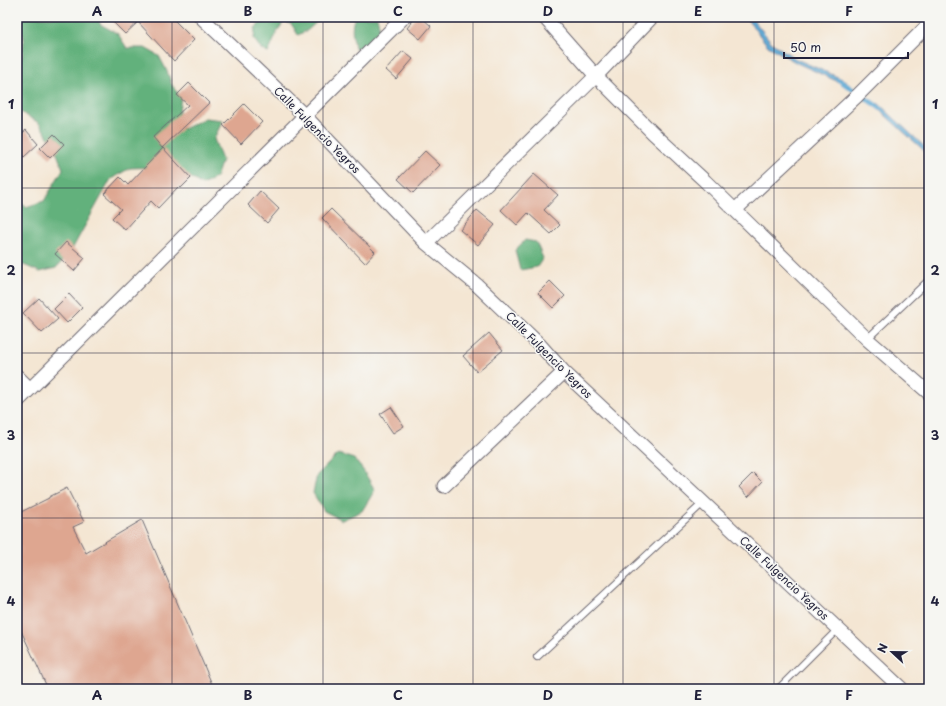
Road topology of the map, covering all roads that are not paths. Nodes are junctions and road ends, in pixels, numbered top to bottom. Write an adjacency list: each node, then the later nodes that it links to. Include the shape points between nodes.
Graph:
1 (201, 17): 7 (street, Calle Fulgencio Yegros)
2 (404, 17): 7 (street)
3 (544, 17): 6 (street)
4 (652, 17): 6 (street)
5 (929, 24): 8 (street, via 862,92)
6 (596, 76): 8 (street); 9 (street)
7 (305, 116): 9 (street, Calle Fulgencio Yegros); 14 (street)
8 (735, 210): 11 (street)
9 (426, 243): 12 (street, Calle Fulgencio Yegros, via 477,285 540,345)
10 (929, 280): 11 (lane)
11 (867, 339): 15 (street)
12 (564, 372): 17 (street); 18 (street, Calle Fulgencio Yegros)
13 (17, 376): 14 (street)
14 (30, 389): 16 (street)
15 (929, 393)
16 (17, 402)
17 (444, 486)
18 (703, 503): 19 (street, Calle Fulgencio Yegros); 20 (lane)
19 (839, 628): 21 (lane); 22 (street, Calle Fulgencio Yegros)
20 (537, 657)
21 (778, 689)
22 (902, 689)

